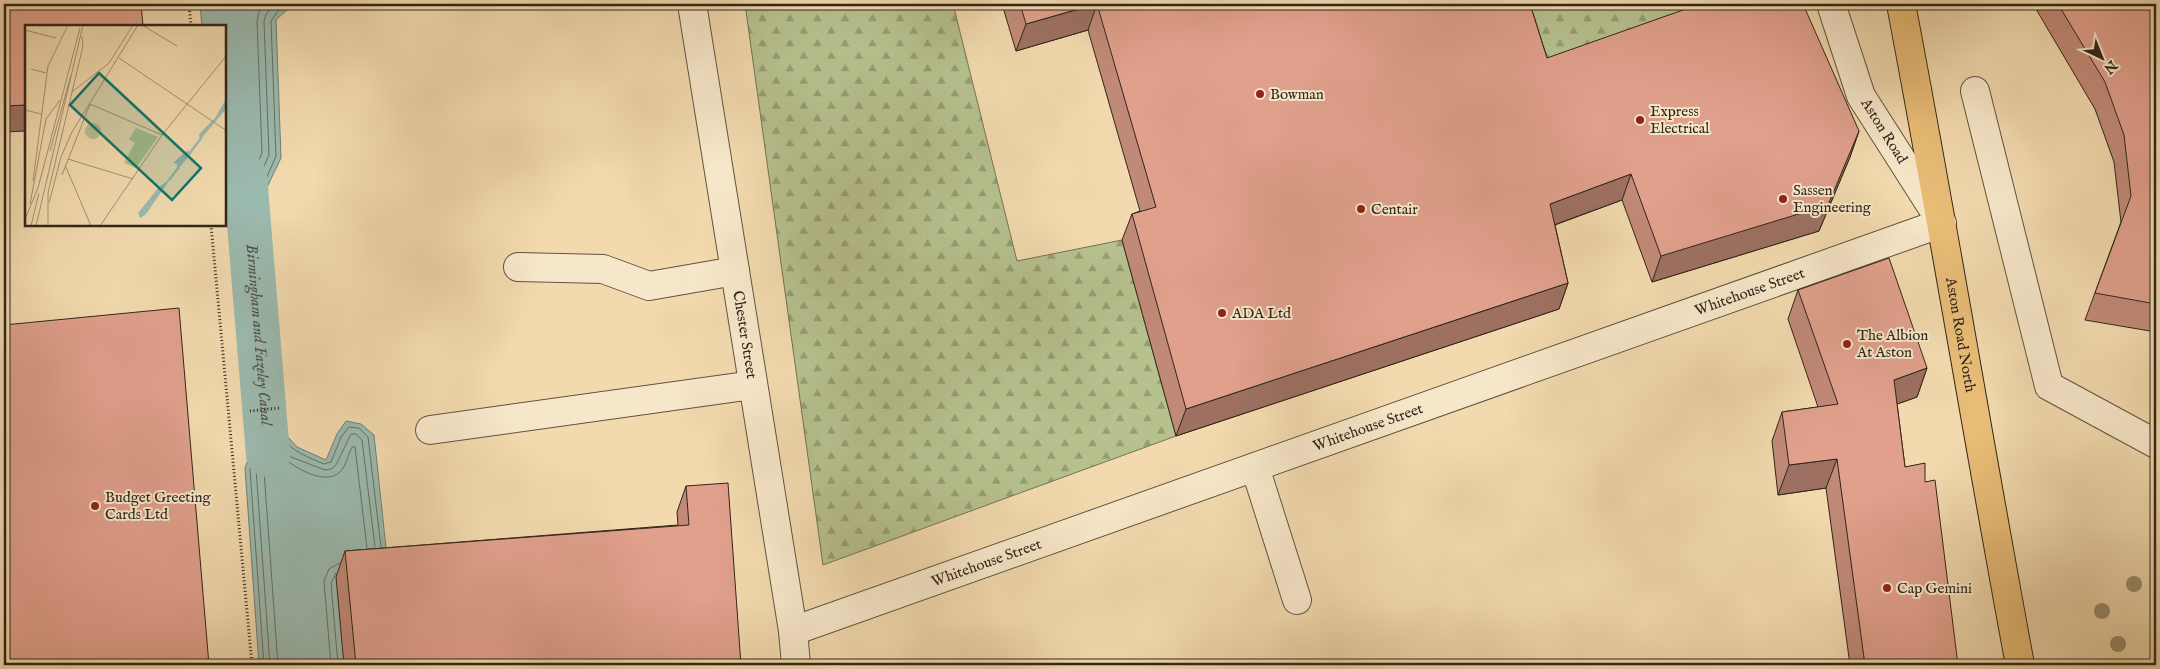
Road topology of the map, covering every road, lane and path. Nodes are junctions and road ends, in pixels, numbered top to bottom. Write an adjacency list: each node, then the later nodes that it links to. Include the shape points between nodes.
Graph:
1 (189, 4): 5 (path)
2 (692, 4): 10 (street, Chester Street)
3 (1831, 4): 7 (street, Aston Road, via 1861,96)
4 (1901, 4): 7 (main road, Aston Road North)
5 (191, 25)
6 (1975, 90): 15 (street, via 2049,386)
7 (1942, 223): 16 (street, Whitehouse Street); 21 (main road, Aston Road North)
8 (211, 226): 19 (path)
9 (518, 267): 10 (street, via 603,269 649,286)
10 (735, 271): 11 (street, Chester Street)
11 (753, 385): 14 (street); 18 (street, Chester Street)
12 (279, 408): 13 (path)
13 (250, 411)
14 (430, 430)
15 (2156, 444)
16 (1255, 467): 17 (street); 18 (street, Whitehouse Street)
17 (1297, 600)
18 (793, 631): 20 (street, Chester Street)
19 (252, 665)
20 (796, 665)
21 (2020, 665)

